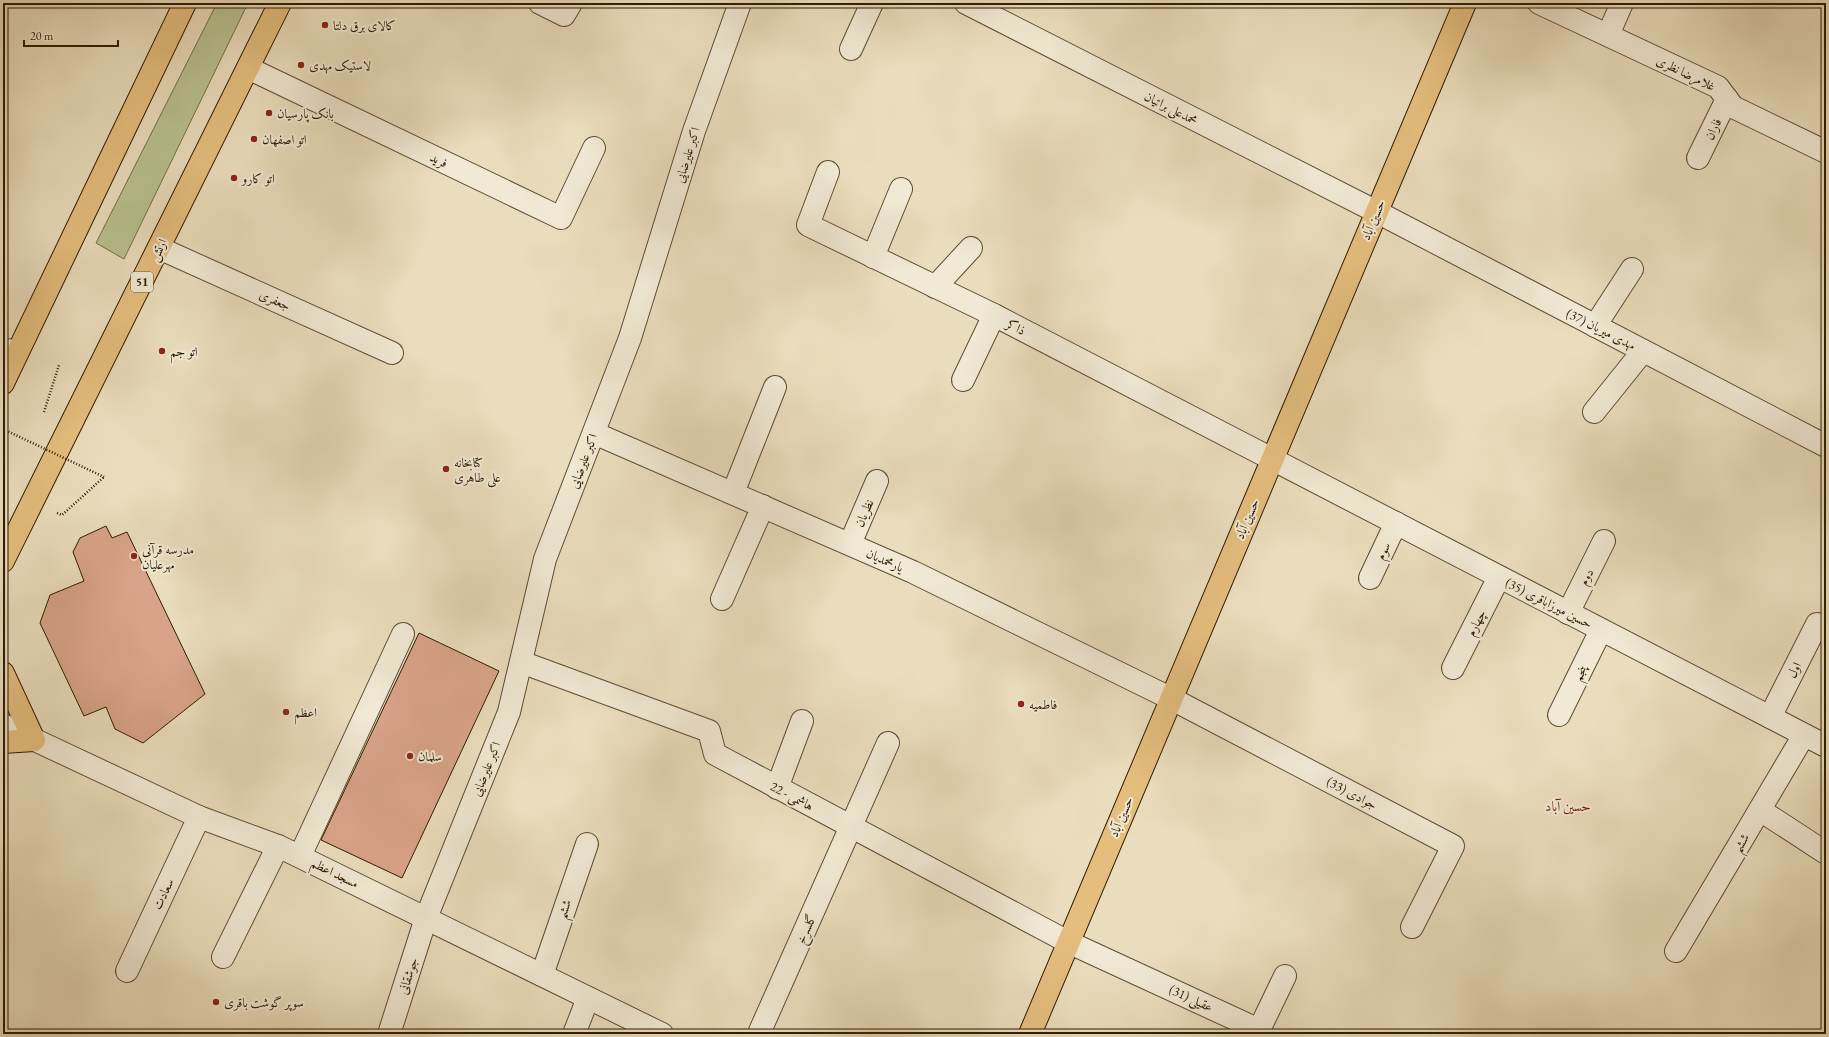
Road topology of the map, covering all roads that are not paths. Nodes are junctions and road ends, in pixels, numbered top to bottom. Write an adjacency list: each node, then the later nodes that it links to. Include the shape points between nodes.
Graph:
1 (185, 3): 28 (main road)
2 (280, 3): 13 (main road, ارتش / 51)
3 (540, 3): 4 (street, via 564,15)
4 (571, 3)
5 (740, 3): 35 (street, اکبر علیرضایی, via 694,131 630,338)
6 (872, 3): 12 (street)
7 (966, 3): 20 (street, محمدعلی براتیان)
8 (1465, 3): 20 (main road, حسین آباد)
9 (1539, 3): 11 (street, غلامرضا نظری)
10 (1622, 3): 11 (street)
11 (1608, 35): 14 (street, غلامرضا نظری, via 1718,87)
12 (851, 49)
13 (248, 68): 15 (street, فرید, via 561,218); 21 (main road, ارتش / 51)
14 (1727, 99): 16 (street, غلامرضا نظری, via 1732,107); 17 (street, فاران)
15 (594, 148)
16 (1826, 152)
17 (1698, 158)
18 (828, 172): 23 (street, ذاکر, via 808,225)
19 (901, 189): 23 (street)
20 (1377, 212): 27 (street, مهدی میریان (37)); 37 (main road, حسین آباد)
21 (159, 248): 30 (street, جعفری); 44 (main road, ارتش / 51)
22 (971, 248): 25 (street)
23 (873, 257): 25 (street, ذاکر)
24 (1632, 269): 27 (street)
25 (935, 287): 26 (street, ذاکر)
26 (994, 315): 31 (street); 37 (street, ذاکر)
27 (1595, 326): 29 (street, مهدی میریان (37))
28 (11, 350): 32 (main road)
29 (1643, 351): 34 (street); 36 (street, مهدی میریان (37))
30 (392, 353)
31 (963, 380)
32 (3, 383)
33 (775, 387): 39 (street)
34 (1594, 412)
35 (594, 432): 39 (street, یارمحمدیان); 52 (street, اکبر علیرضایی, via 544,559)
36 (1826, 446)
37 (1272, 460): 41 (street, حسین میرزاباقری (35)); 55 (main road, حسین آباد)
38 (877, 481): 43 (street, نظریان)
39 (733, 493): 40 (street, یارمحمدیان)
40 (763, 506): 43 (street, یارمحمدیان); 47 (street)
41 (1396, 523): 45 (street, حسین میرزاباقری (35)); 46 (street, سوم)
42 (1604, 541): 48 (street, دوم)
43 (850, 544): 55 (street, یارمحمدیان)
44 (3, 561)
45 (1499, 577): 48 (street, حسین میرزاباقری (35)); 53 (street, چهارم)
46 (1370, 578)
47 (722, 599)
48 (1568, 613): 50 (street, حسین میرزاباقری (35))
49 (1817, 624): 57 (street, اول)
50 (1601, 630): 56 (street, پنجم); 57 (street, حسین میرزاباقری (35))
51 (403, 634): 72 (street)
52 (521, 662): 65 (street, هاشمی - 22, via 709,731 715,754); 73 (street, اکبر علیرضایی, via 509,712)
53 (1453, 668)
54 (3, 674): 61 (main road)
55 (1172, 698): 74 (street, جوادی (33), via 1452,846); 75 (main road, حسین آباد)
56 (1559, 715)
57 (1770, 717): 60 (street, حسین میرزاباقری (35))
58 (802, 721): 65 (street)
59 (3, 725): 61 (street, مسجد اعظم)
60 (1804, 735): 64 (street, حسین میرزاباقری (35)); 66 (street, ششم)
61 (34, 740): 62 (main road); 67 (street, مسجد اعظم)
62 (3, 742)
63 (888, 744): 68 (street, گلسرخ)
64 (1826, 746)
65 (777, 788): 68 (street, هاشمی - 22)
66 (1760, 810): 71 (street); 76 (street, ششم)
67 (199, 817): 70 (street, مسجد اعظم); 78 (street, سعادت)
68 (852, 828): 75 (street, هاشمی - 22); 82 (street, گلسرخ)
69 (587, 844): 79 (street, ششم)
70 (278, 846): 72 (street, مسجد اعظم); 77 (street)
71 (1826, 853)
72 (300, 856): 73 (street, مسجد اعظم)
73 (426, 918): 79 (street, مسجد اعظم); 83 (street, جوشقانی)
74 (1412, 927)
75 (1068, 942): 80 (street, عقیلی (31), via 1259,1030); 86 (main road, حسین آباد)
76 (1676, 951)
77 (223, 957)
78 (126, 971)
79 (542, 975): 81 (street, مسجد اعظم)
80 (1285, 976)
81 (588, 998): 84 (street); 85 (street, مسجد اعظم)
82 (760, 1031)
83 (389, 1034)
84 (574, 1034)
85 (662, 1034)
86 (1030, 1034)

